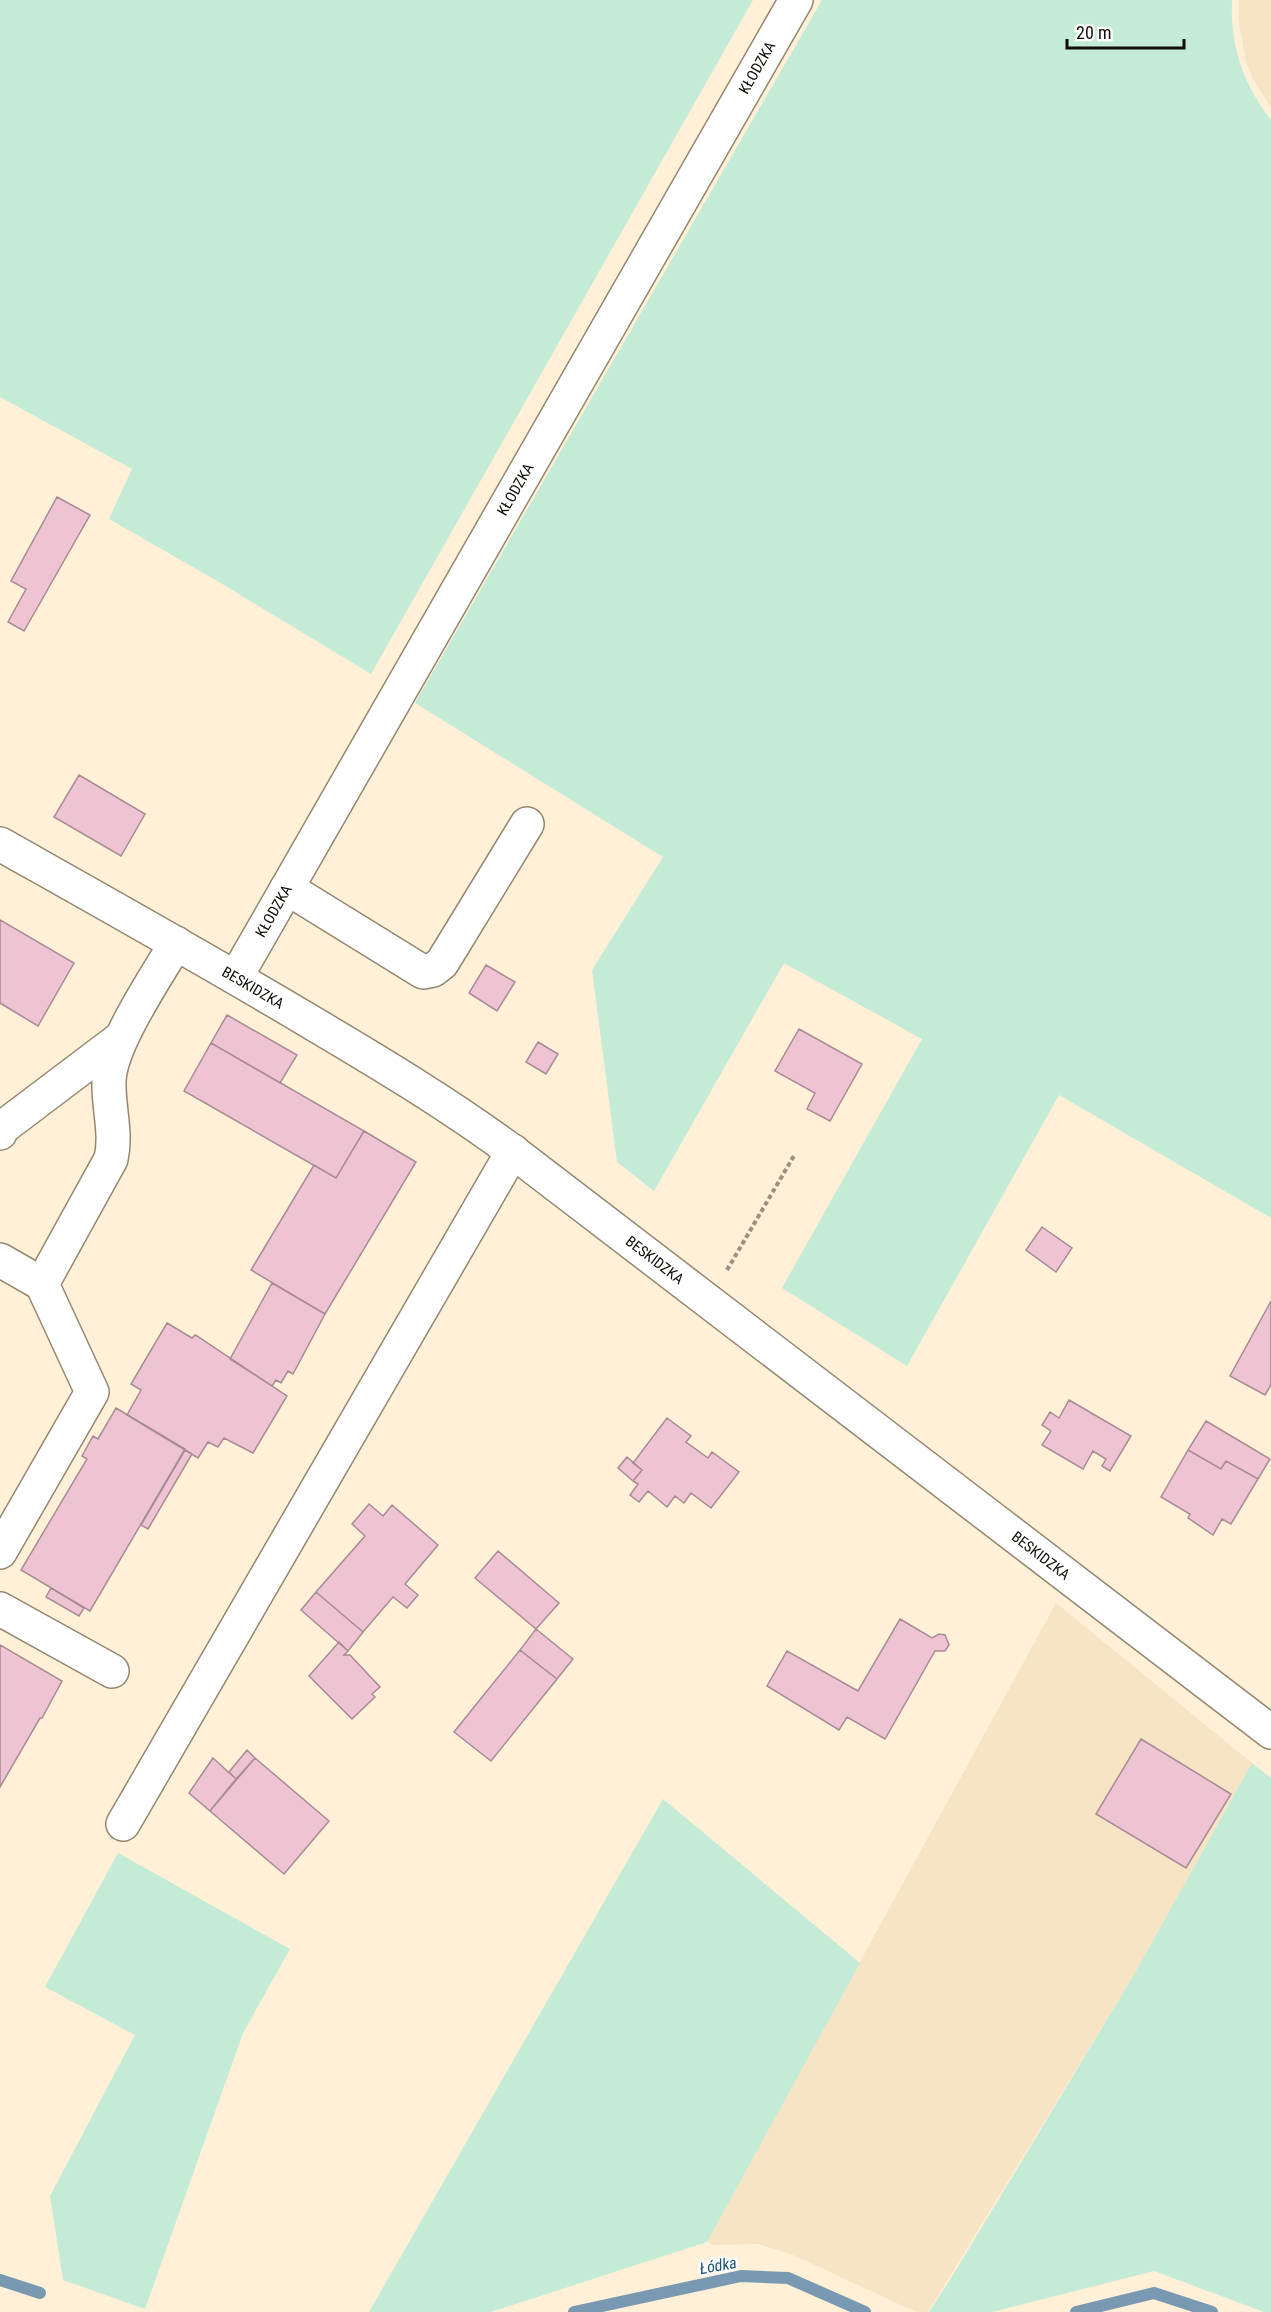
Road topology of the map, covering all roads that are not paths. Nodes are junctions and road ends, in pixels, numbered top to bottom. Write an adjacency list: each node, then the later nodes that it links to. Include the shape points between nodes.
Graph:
1 (796, 0): 4 (street, KŁODZKA)
2 (527, 824): 4 (street, via 442,963 433,970 423,972)
3 (0, 844): 5 (street, BESKIDZKA)
4 (287, 888): 6 (street, KŁODZKA)
5 (176, 943): 6 (street, BESKIDZKA); 7 (street)
6 (236, 977): 9 (street, BESKIDZKA, via 416,1084)
7 (121, 1038): 8 (street); 11 (street, via 109,1078 114,1147 111,1159)
8 (0, 1132)
9 (513, 1151): 15 (street, BESKIDZKA); 16 (street)
10 (0, 1260): 11 (street)
11 (42, 1284): 12 (street, via 92,1392)
12 (0, 1552)
13 (0, 1609): 14 (street)
14 (112, 1671)
15 (1271, 1732)
16 (123, 1824)

